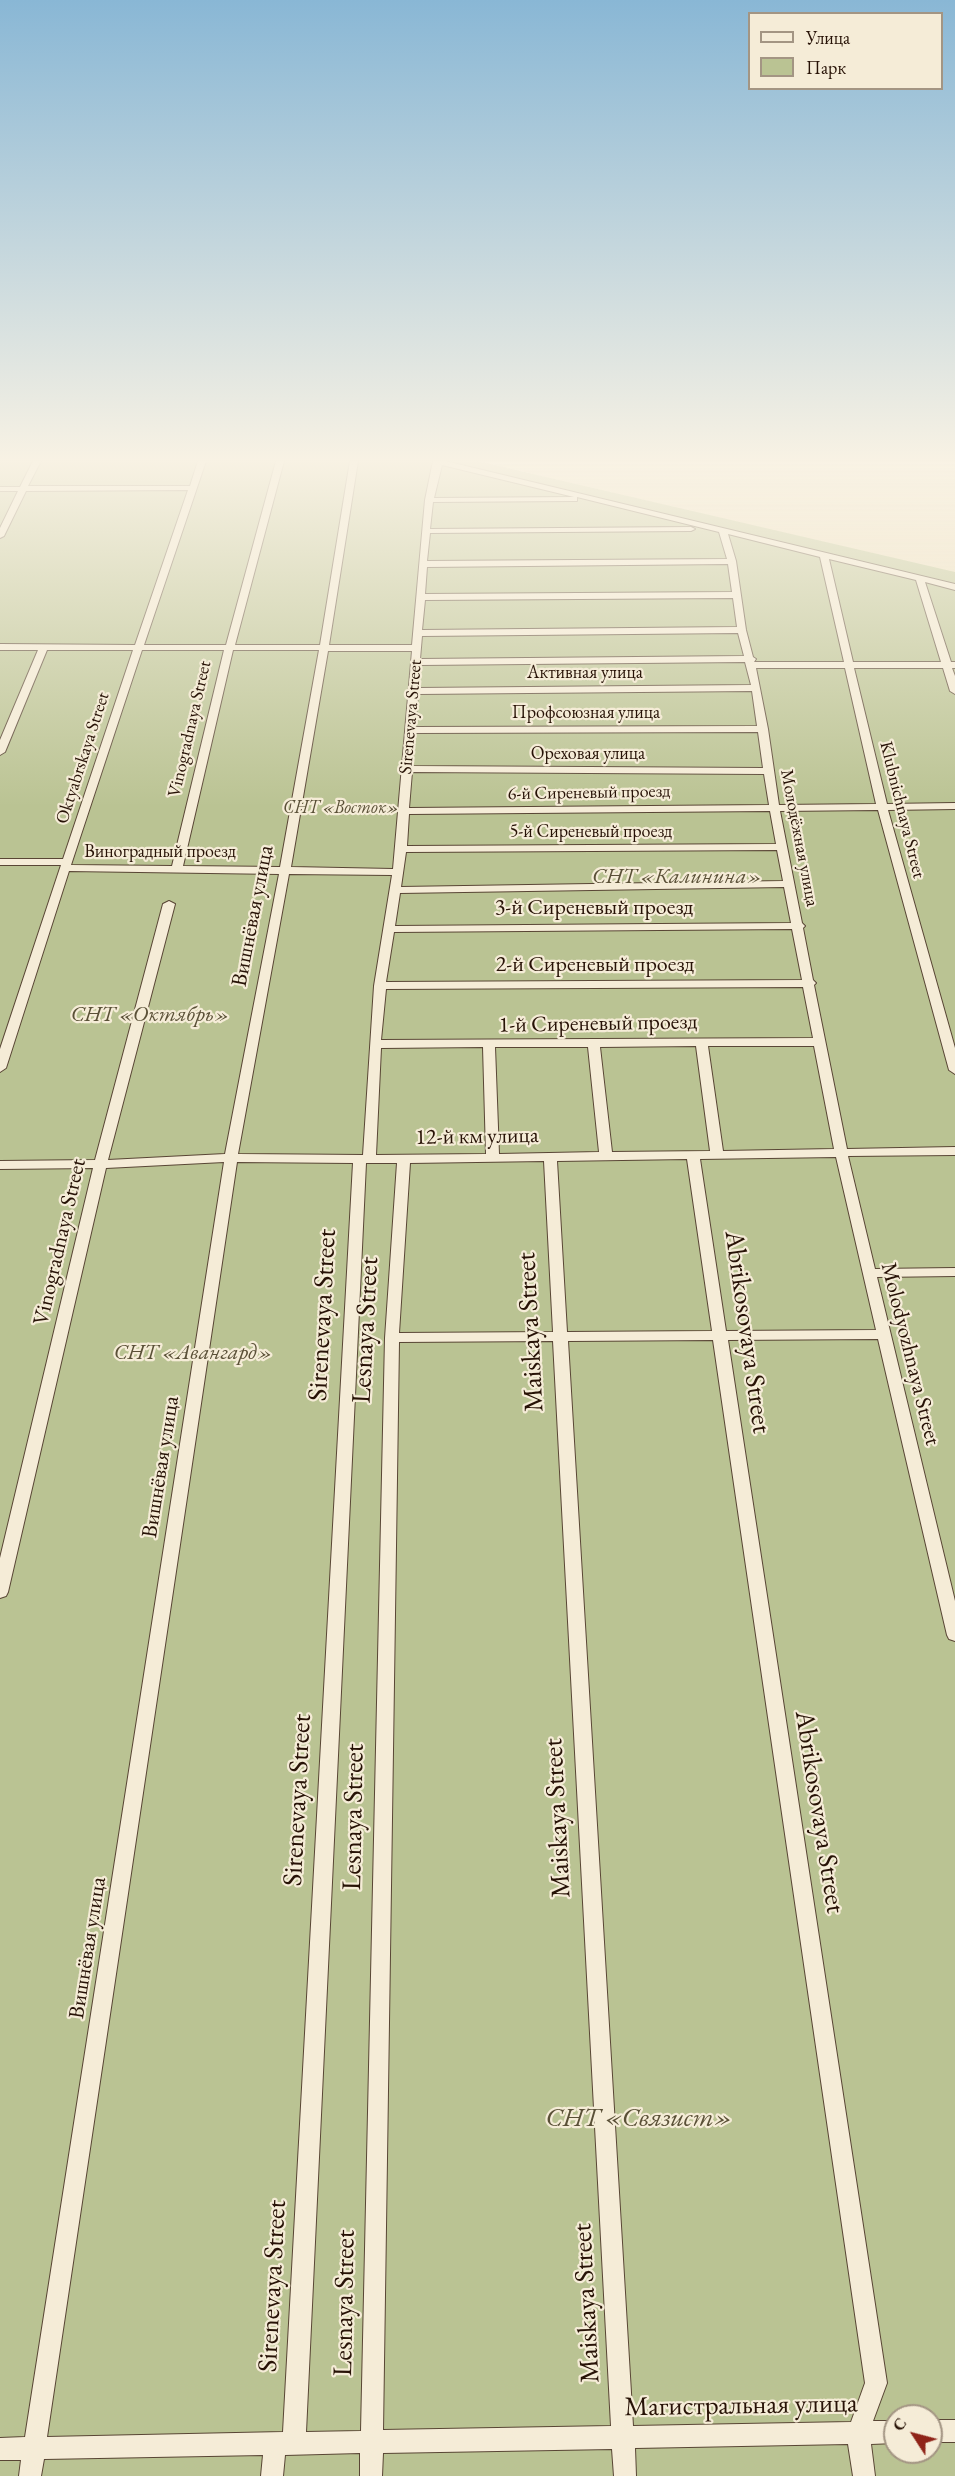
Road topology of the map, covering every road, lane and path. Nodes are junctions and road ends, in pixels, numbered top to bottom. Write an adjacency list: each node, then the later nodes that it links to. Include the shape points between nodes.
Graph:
1 (163, 577): 15 (street, Oktyabrskaya Street)
2 (249, 577): 14 (street, Vinogradnaya Street)
3 (335, 577): 16 (street, Вишнёвая улица)
4 (422, 577): 11 (street, Sirenevaya Street)
5 (734, 577): 10 (street, Молодёжная улица)
6 (828, 577): 22 (street, Klubnichnaya Street)
7 (906, 577): 8 (street)
8 (920, 580): 9 (street); 23 (street)
9 (955, 587)
10 (737, 595): 11 (street); 12 (street, Молодёжная улица)
11 (420, 597): 13 (street, Sirenevaya Street)
12 (742, 630): 13 (street); 21 (street, Молодёжная улица)
13 (417, 633): 19 (street, Sirenevaya Street)
14 (230, 645): 15 (street); 16 (street); 40 (street, Vinogradnaya Street)
15 (140, 646): 18 (street); 39 (street, Oktyabrskaya Street)
16 (323, 646): 19 (street); 41 (street, Вишнёвая улица)
17 (0, 647): 18 (street)
18 (44, 647): 29 (street)
19 (417, 648): 20 (street, Sirenevaya Street)
20 (416, 662): 21 (street); 25 (street, Sirenevaya Street)
21 (751, 662): 22 (street); 24 (street, Молодёжная улица)
22 (848, 665): 23 (street); 32 (street, Klubnichnaya Street)
23 (951, 665): 26 (street)
24 (756, 688): 25 (street, Активная улица); 27 (street, Молодёжная улица)
25 (413, 691): 28 (street, Sirenevaya Street)
26 (955, 691)
27 (763, 729): 28 (street, Профсоюзная улица); 31 (street, Молодёжная улица)
28 (410, 730): 30 (street, Sirenevaya Street)
29 (0, 752)
30 (406, 770): 31 (street, Ореховая улица); 35 (street, Sirenevaya Street)
31 (769, 771): 34 (street, Молодёжная улица)
32 (882, 806): 33 (street, 6-й Сиреневый проезд); 34 (street, 6-й Сиреневый проезд); 56 (street, Klubnichnaya Street)
33 (955, 806)
34 (774, 807): 35 (street, 6-й Сиреневый проезд); 36 (street, Молодёжная улица)
35 (404, 811): 37 (street, Sirenevaya Street)
36 (782, 847): 37 (street, 5-й Сиреневый проезд); 43 (street, Молодёжная улица)
37 (401, 849): 42 (street, Sirenevaya Street)
38 (0, 862): 39 (street, Виноградный проезд)
39 (67, 865): 40 (street, Виноградный проезд); 55 (street, Oktyabrskaya Street)
40 (177, 868): 41 (street, Виноградный проезд)
41 (285, 870): 42 (street, Виноградный проезд); 64 (street, Вишнёвая улица)
42 (398, 872): 44 (street, Sirenevaya Street)
43 (790, 884): 44 (street); 46 (street, Молодёжная улица)
44 (396, 890): 47 (street, Sirenevaya Street)
45 (169, 904): 67 (street, Vinogradnaya Street)
46 (799, 926): 47 (street, 3-й Сиреневый проезд); 48 (street, Молодёжная улица)
47 (390, 929): 49 (street, Sirenevaya Street)
48 (810, 983): 49 (street, 2-й Сиреневый проезд); 50 (street, Молодёжная улица)
49 (381, 986): 53 (street, Sirenevaya Street)
50 (821, 1042): 52 (street, 1-й Сиреневый проезд); 58 (street, Молодёжная улица)
51 (594, 1043): 52 (street, 1-й Сиреневый проезд); 54 (street, 1-й Сиреневый проезд); 62 (street)
52 (702, 1043): 59 (street)
53 (375, 1044): 54 (street, 1-й Сиреневый проезд); 65 (street, Sirenevaya Street)
54 (489, 1046): 63 (street)
55 (0, 1068)
56 (955, 1070)
57 (955, 1151): 58 (street, 12-й км улица)
58 (841, 1152): 59 (street, 12-й км улица); 70 (street, Molodyozhnaya Street)
59 (717, 1154): 60 (street, 12-й км улица)
60 (693, 1155): 62 (street, 12-й км улица); 73 (street, Abrikosovaya Street)
61 (550, 1156): 62 (street, 12-й км улица); 63 (street, 12-й км улица); 72 (street, Maiskaya Street)
62 (606, 1156)
63 (493, 1157): 66 (street, 12-й км улица)
64 (231, 1158): 65 (street, 12-й км улица); 67 (street, 12-й км улица); 82 (street, Вишнёвая улица)
65 (364, 1159): 66 (street, 12-й км улица); 81 (street, Sirenevaya Street)
66 (404, 1159): 74 (street, Lesnaya Street)
67 (100, 1164): 68 (street, 12-й км улица); 75 (street, Vinogradnaya Street)
68 (0, 1165)
69 (955, 1272): 70 (street)
70 (869, 1273): 71 (street, Molodyozhnaya Street)
71 (885, 1334): 73 (street); 76 (street, Molodyozhnaya Street)
72 (559, 1336): 73 (street); 74 (street); 79 (street, Maiskaya Street)
73 (719, 1337): 78 (street, Abrikosovaya Street, via 876,2383)
74 (392, 1338): 80 (street, Lesnaya Street)
75 (0, 1592)
76 (955, 1635)
77 (883, 2432): 78 (street, Магистральная улица)
78 (858, 2433): 79 (street, Магистральная улица); 88 (street, Abrikosovaya Street)
79 (623, 2436): 80 (street, Магистральная улица); 87 (street, Maiskaya Street)
80 (371, 2440): 81 (street, Магистральная улица); 86 (street, Lesnaya Street)
81 (284, 2444): 82 (street, Магистральная улица); 85 (street, Sirenevaya Street)
82 (35, 2448): 83 (street, Магистральная улица); 84 (street, Вишнёвая улица)
83 (0, 2449)
84 (30, 2476)
85 (272, 2476)
86 (371, 2476)
87 (625, 2476)
88 (864, 2476)

